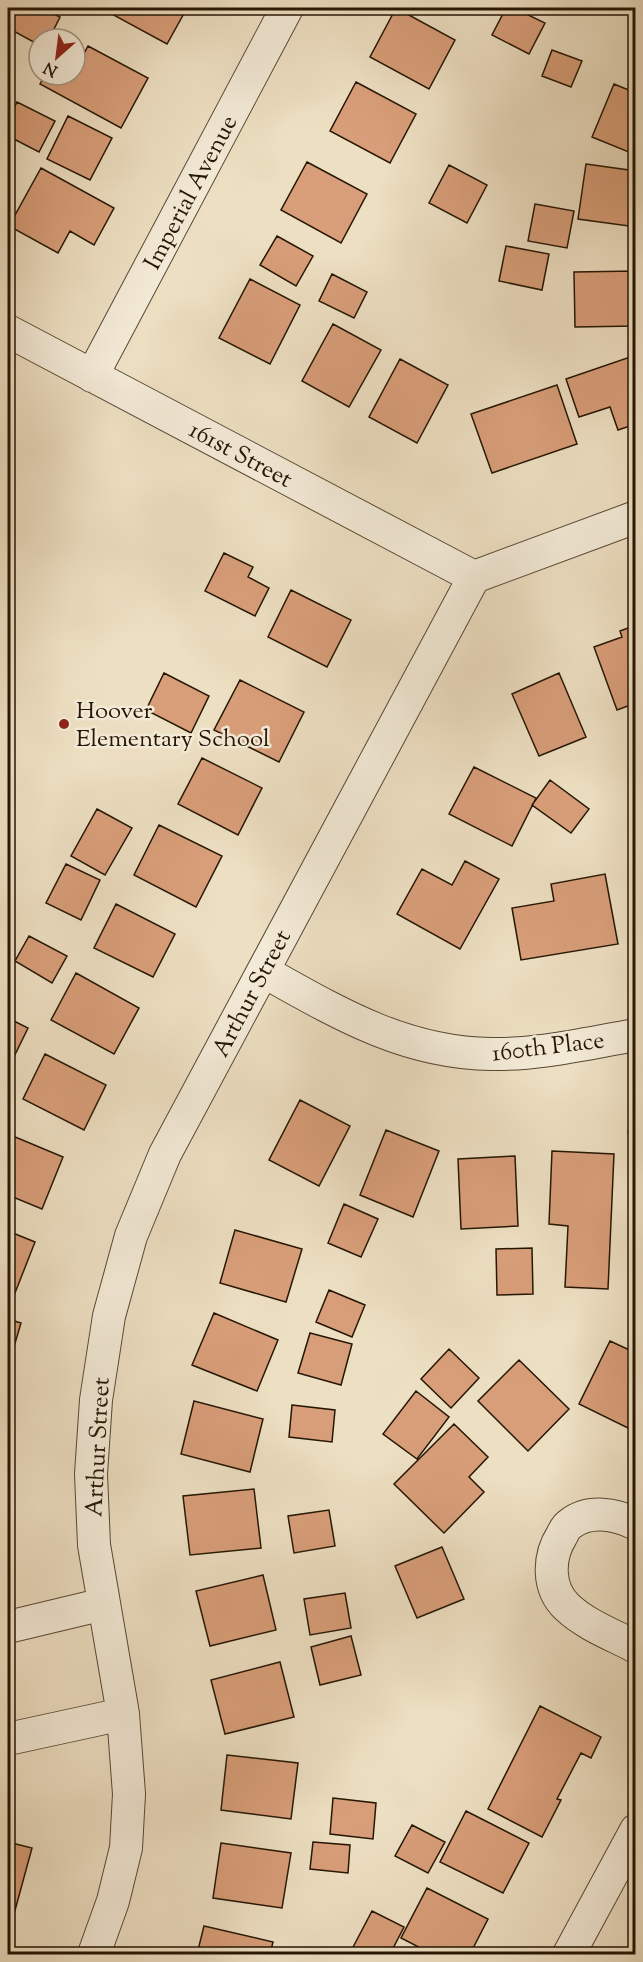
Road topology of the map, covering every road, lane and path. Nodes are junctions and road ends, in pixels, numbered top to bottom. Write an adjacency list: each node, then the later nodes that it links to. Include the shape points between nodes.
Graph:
1 (286, 8): 3 (street, Imperial Avenue)
2 (8, 331): 3 (street, 161st Street)
3 (92, 376): 5 (street, 161st Street)
4 (636, 517): 5 (street)
5 (474, 577): 6 (street, Arthur Street)
6 (263, 971): 7 (street, 160th Place, via 348,1018 399,1039 452,1052 534,1052); 9 (street, Arthur Street, via 165,1154 131,1236 109,1316 96,1400 91,1474 94,1545)
7 (636, 1035)
8 (636, 1524): 11 (street, via 608,1514 586,1516 568,1524 555,1545 550,1570 555,1591 566,1607)
9 (104, 1604): 10 (street); 12 (street, Arthur Street)
10 (8, 1627)
11 (636, 1647)
12 (123, 1714): 13 (street); 15 (street, Arthur Street, via 129,1794 126,1848)
13 (8, 1739)
14 (636, 1830): 16 (street)
15 (94, 1954)
16 (569, 1954)

